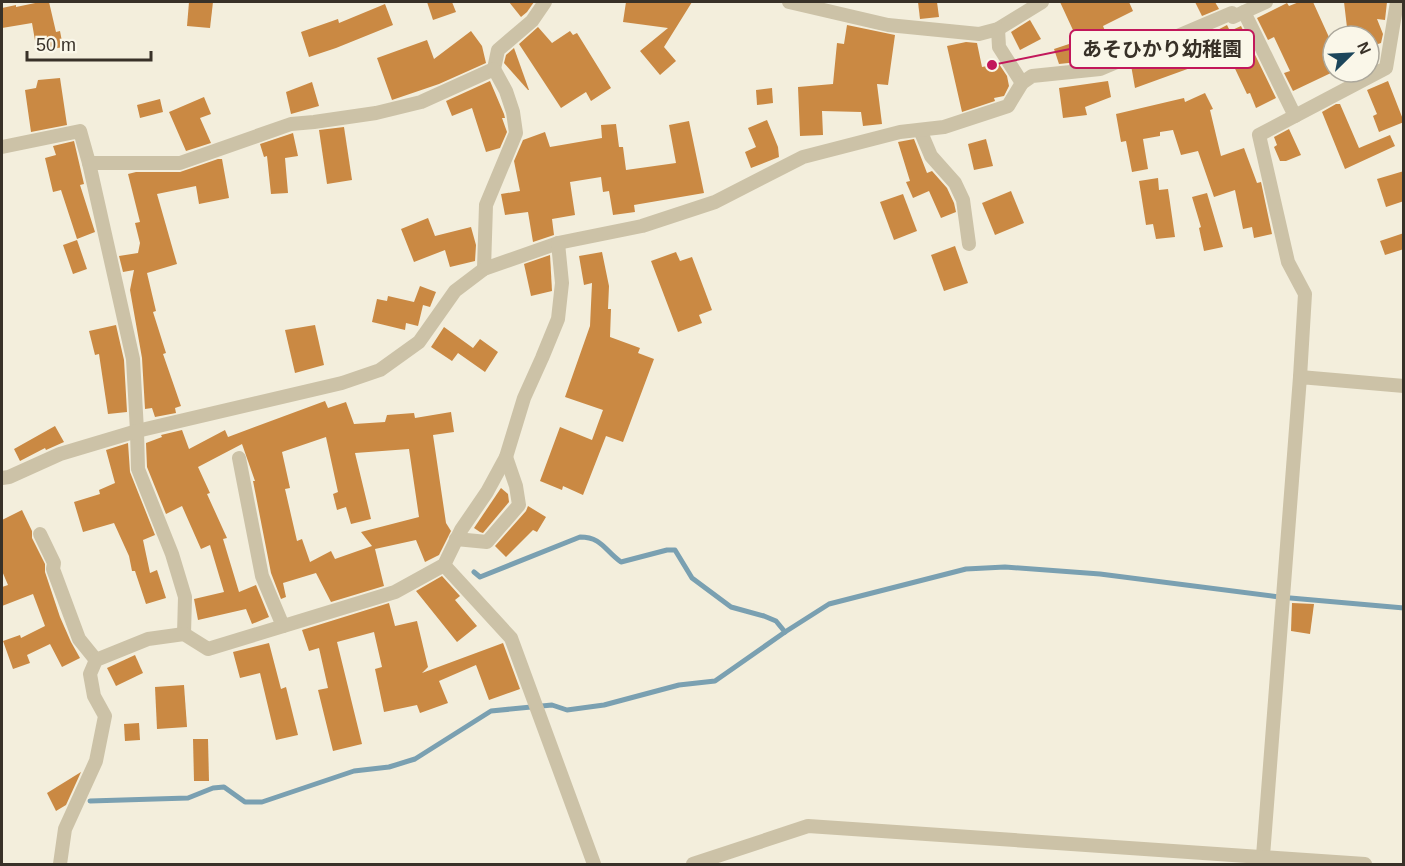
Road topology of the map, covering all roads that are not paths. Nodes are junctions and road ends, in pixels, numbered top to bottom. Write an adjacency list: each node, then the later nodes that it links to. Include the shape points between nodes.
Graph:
1 (545, 2): 8 (street, via 532,21 498,50)
2 (789, 2): 7 (street, via 888,25 979,34)
3 (1042, 2): 7 (street)
4 (1266, 2): 6 (street)
5 (1397, 2): 10 (street, via 1386,68)
6 (1233, 9): 9 (street, via 1100,69 1032,76); 10 (street)
7 (998, 28): 9 (street, via 999,47)
8 (494, 69): 13 (street, via 421,102 376,113 291,124 180,163); 16 (street, via 506,91 516,133 486,205)
9 (1022, 83): 11 (street, via 1008,106 944,128)
10 (1295, 116): 17 (street, via 1259,135 1288,262 1305,294)
11 (921, 130): 14 (street, via 803,157 715,202 642,226); 15 (street, via 931,156 956,183 963,200)
12 (2, 147): 13 (street, via 80,131)
13 (89, 163): 19 (street, via 133,359)
14 (558, 243): 16 (street); 20 (street, via 562,282 558,319 524,398)
15 (969, 244)
16 (484, 269): 19 (street, via 455,291 419,342 380,370 342,383)
17 (1300, 377): 18 (street); 29 (street)
18 (1404, 386)
19 (137, 431): 22 (street, via 60,454); 27 (street, via 138,469 185,597)
20 (506, 457): 24 (street); 24 (street, via 519,505 487,542)
21 (239, 458): 26 (street, via 262,576)
22 (2, 478)
23 (40, 534): 28 (street, via 54,563 79,639)
24 (456, 539): 25 (street)
25 (444, 565): 26 (street, via 395,592); 31 (street, via 511,638)
26 (283, 626): 27 (street, via 208,649)
27 (184, 634): 28 (street, via 148,639)
28 (96, 660): 30 (street, via 90,674 94,696 105,716 96,761 65,829)
29 (1263, 856): 32 (street, via 808,826); 33 (street)
30 (60, 864)
31 (594, 864)
32 (693, 864)
33 (1365, 864)

